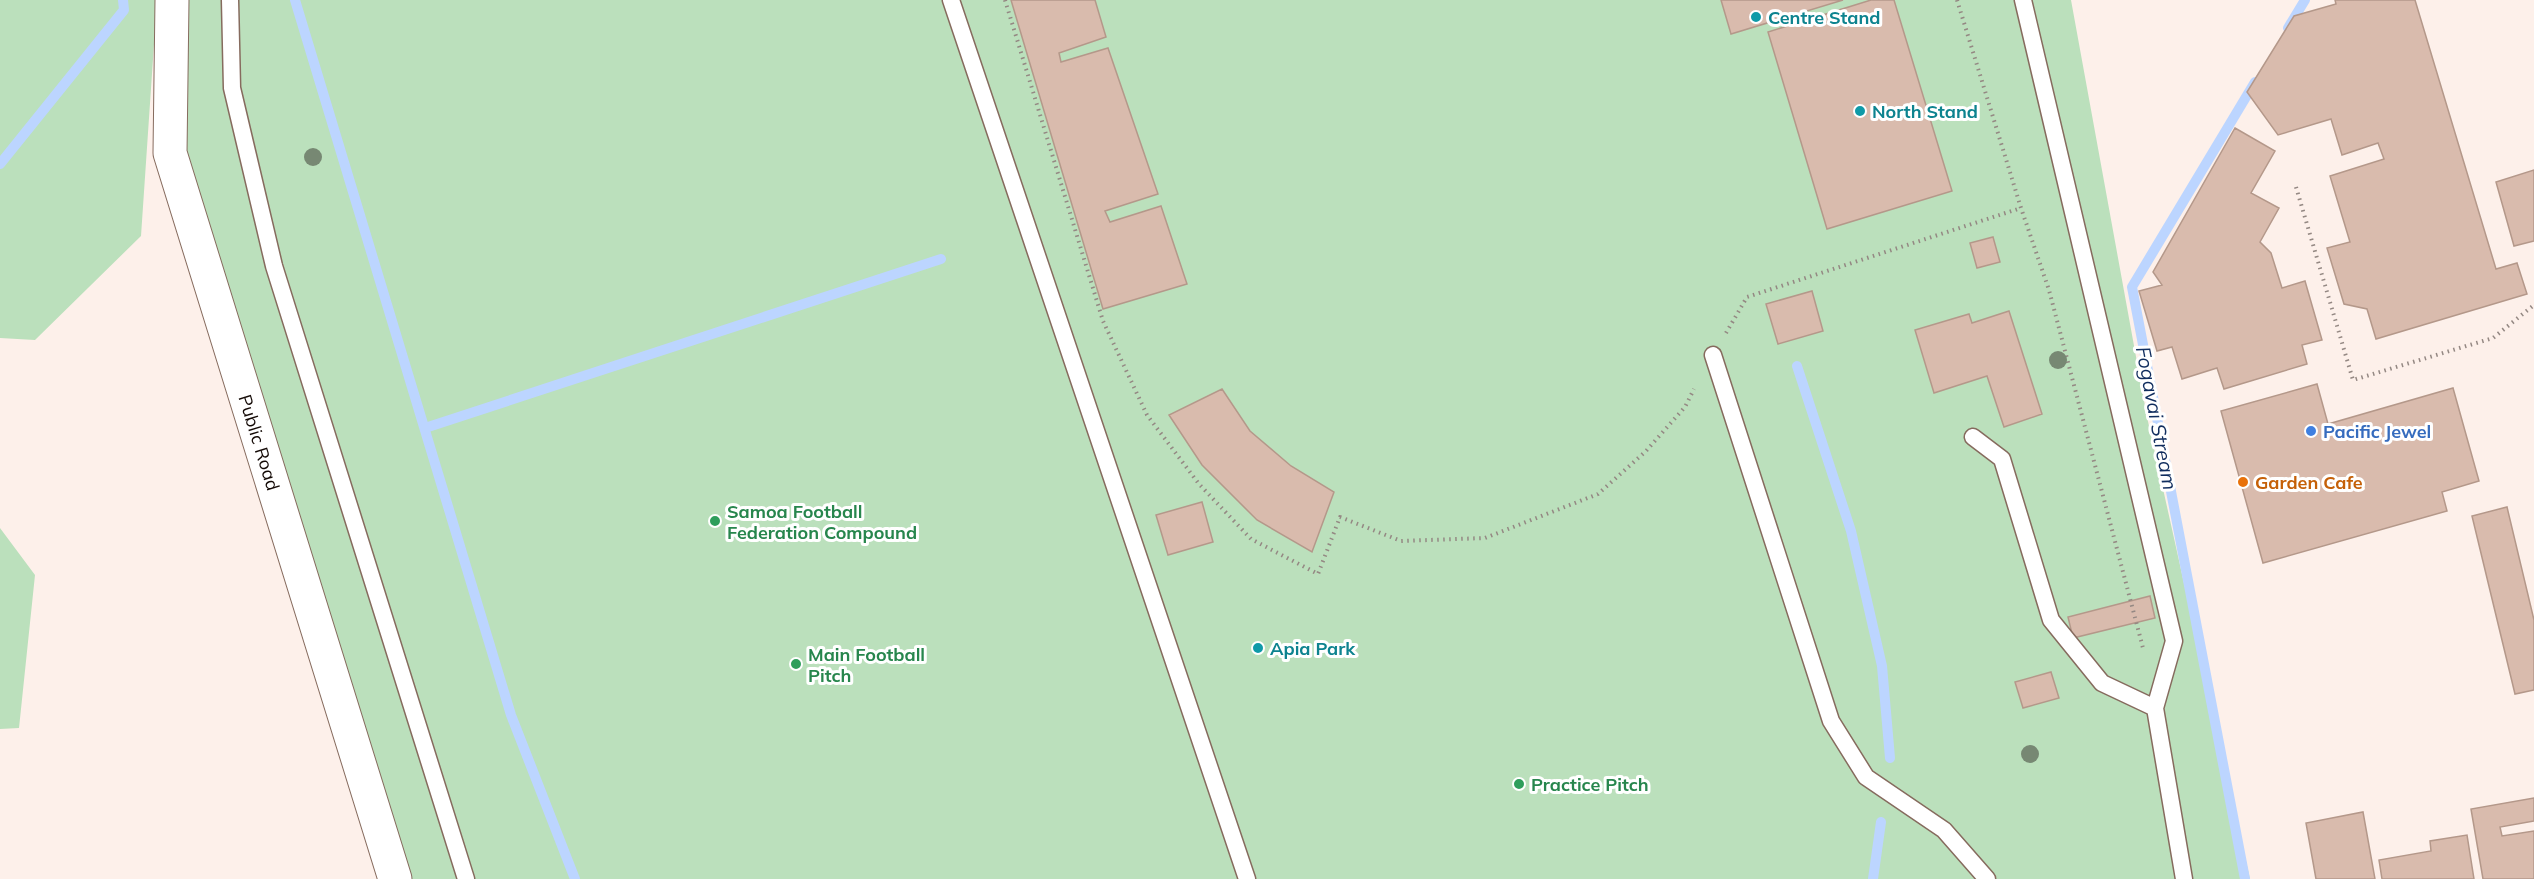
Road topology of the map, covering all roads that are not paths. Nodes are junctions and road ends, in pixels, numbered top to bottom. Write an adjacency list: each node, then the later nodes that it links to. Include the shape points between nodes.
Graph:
1 (172, 0): 8 (street, Public Road, via 170,153)
2 (230, 0): 9 (lane, via 232,88 274,266)
3 (951, 0): 10 (lane)
4 (2024, 0): 7 (lane, via 2174,641)
5 (1713, 355): 11 (lane, via 1831,721 1866,777 1944,830)
6 (1973, 437): 7 (lane, via 2002,459 2052,620 2102,682)
7 (2155, 708): 12 (lane)
8 (395, 879)
9 (466, 879)
10 (1247, 879)
11 (1987, 879)
12 (2184, 879)

